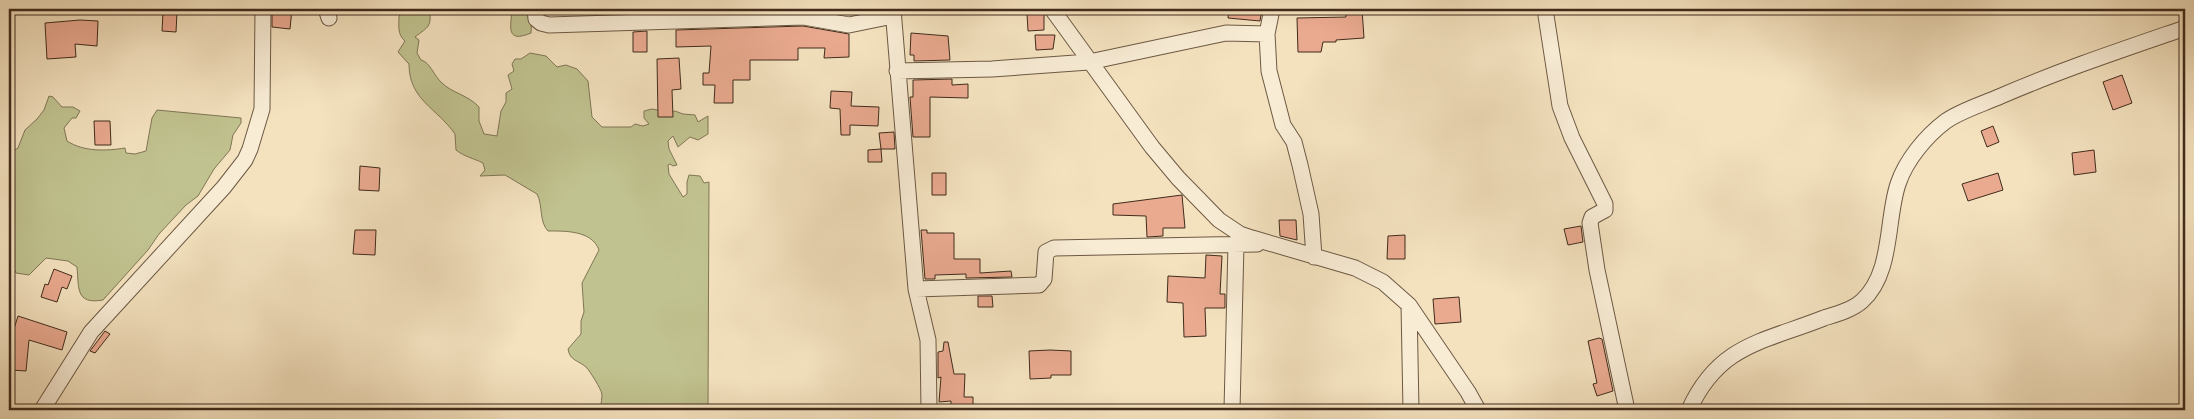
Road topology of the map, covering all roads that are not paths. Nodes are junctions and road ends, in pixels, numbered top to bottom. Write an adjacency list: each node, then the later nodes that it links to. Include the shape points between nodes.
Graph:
1 (263, 9): 16 (street, via 262,109 245,160 91,332)
2 (535, 9): 6 (street, via 536,19 549,25 804,16 849,25)
3 (1052, 9): 9 (street)
4 (1272, 9): 8 (street)
5 (1545, 9): 21 (street, via 1560,106 1605,204 1605,210 1592,217 1590,223)
6 (893, 12): 10 (street)
7 (2185, 28): 22 (street, via 2016,89 1947,120 1924,142 1902,173 1880,276 1863,300 1812,323 1754,342 1712,373)
8 (1267, 34): 9 (street, via 1226,33); 13 (street, via 1269,71 1282,125 1294,142 1307,195)
9 (1089, 62): 10 (street); 12 (street, via 1152,147 1196,197 1230,228)
10 (897, 71): 14 (street)
11 (1236, 244): 12 (street); 14 (street, via 1054,248 1046,252 1044,279 1039,285); 18 (street)
12 (1269, 244): 13 (street)
13 (1314, 257): 15 (street, via 1372,276)
14 (916, 289): 17 (street, via 928,340)
15 (1409, 305): 19 (street); 20 (street)
16 (42, 410)
17 (929, 410)
18 (1232, 410)
19 (1411, 410)
20 (1478, 410)
21 (1627, 410)
22 (1689, 410)

